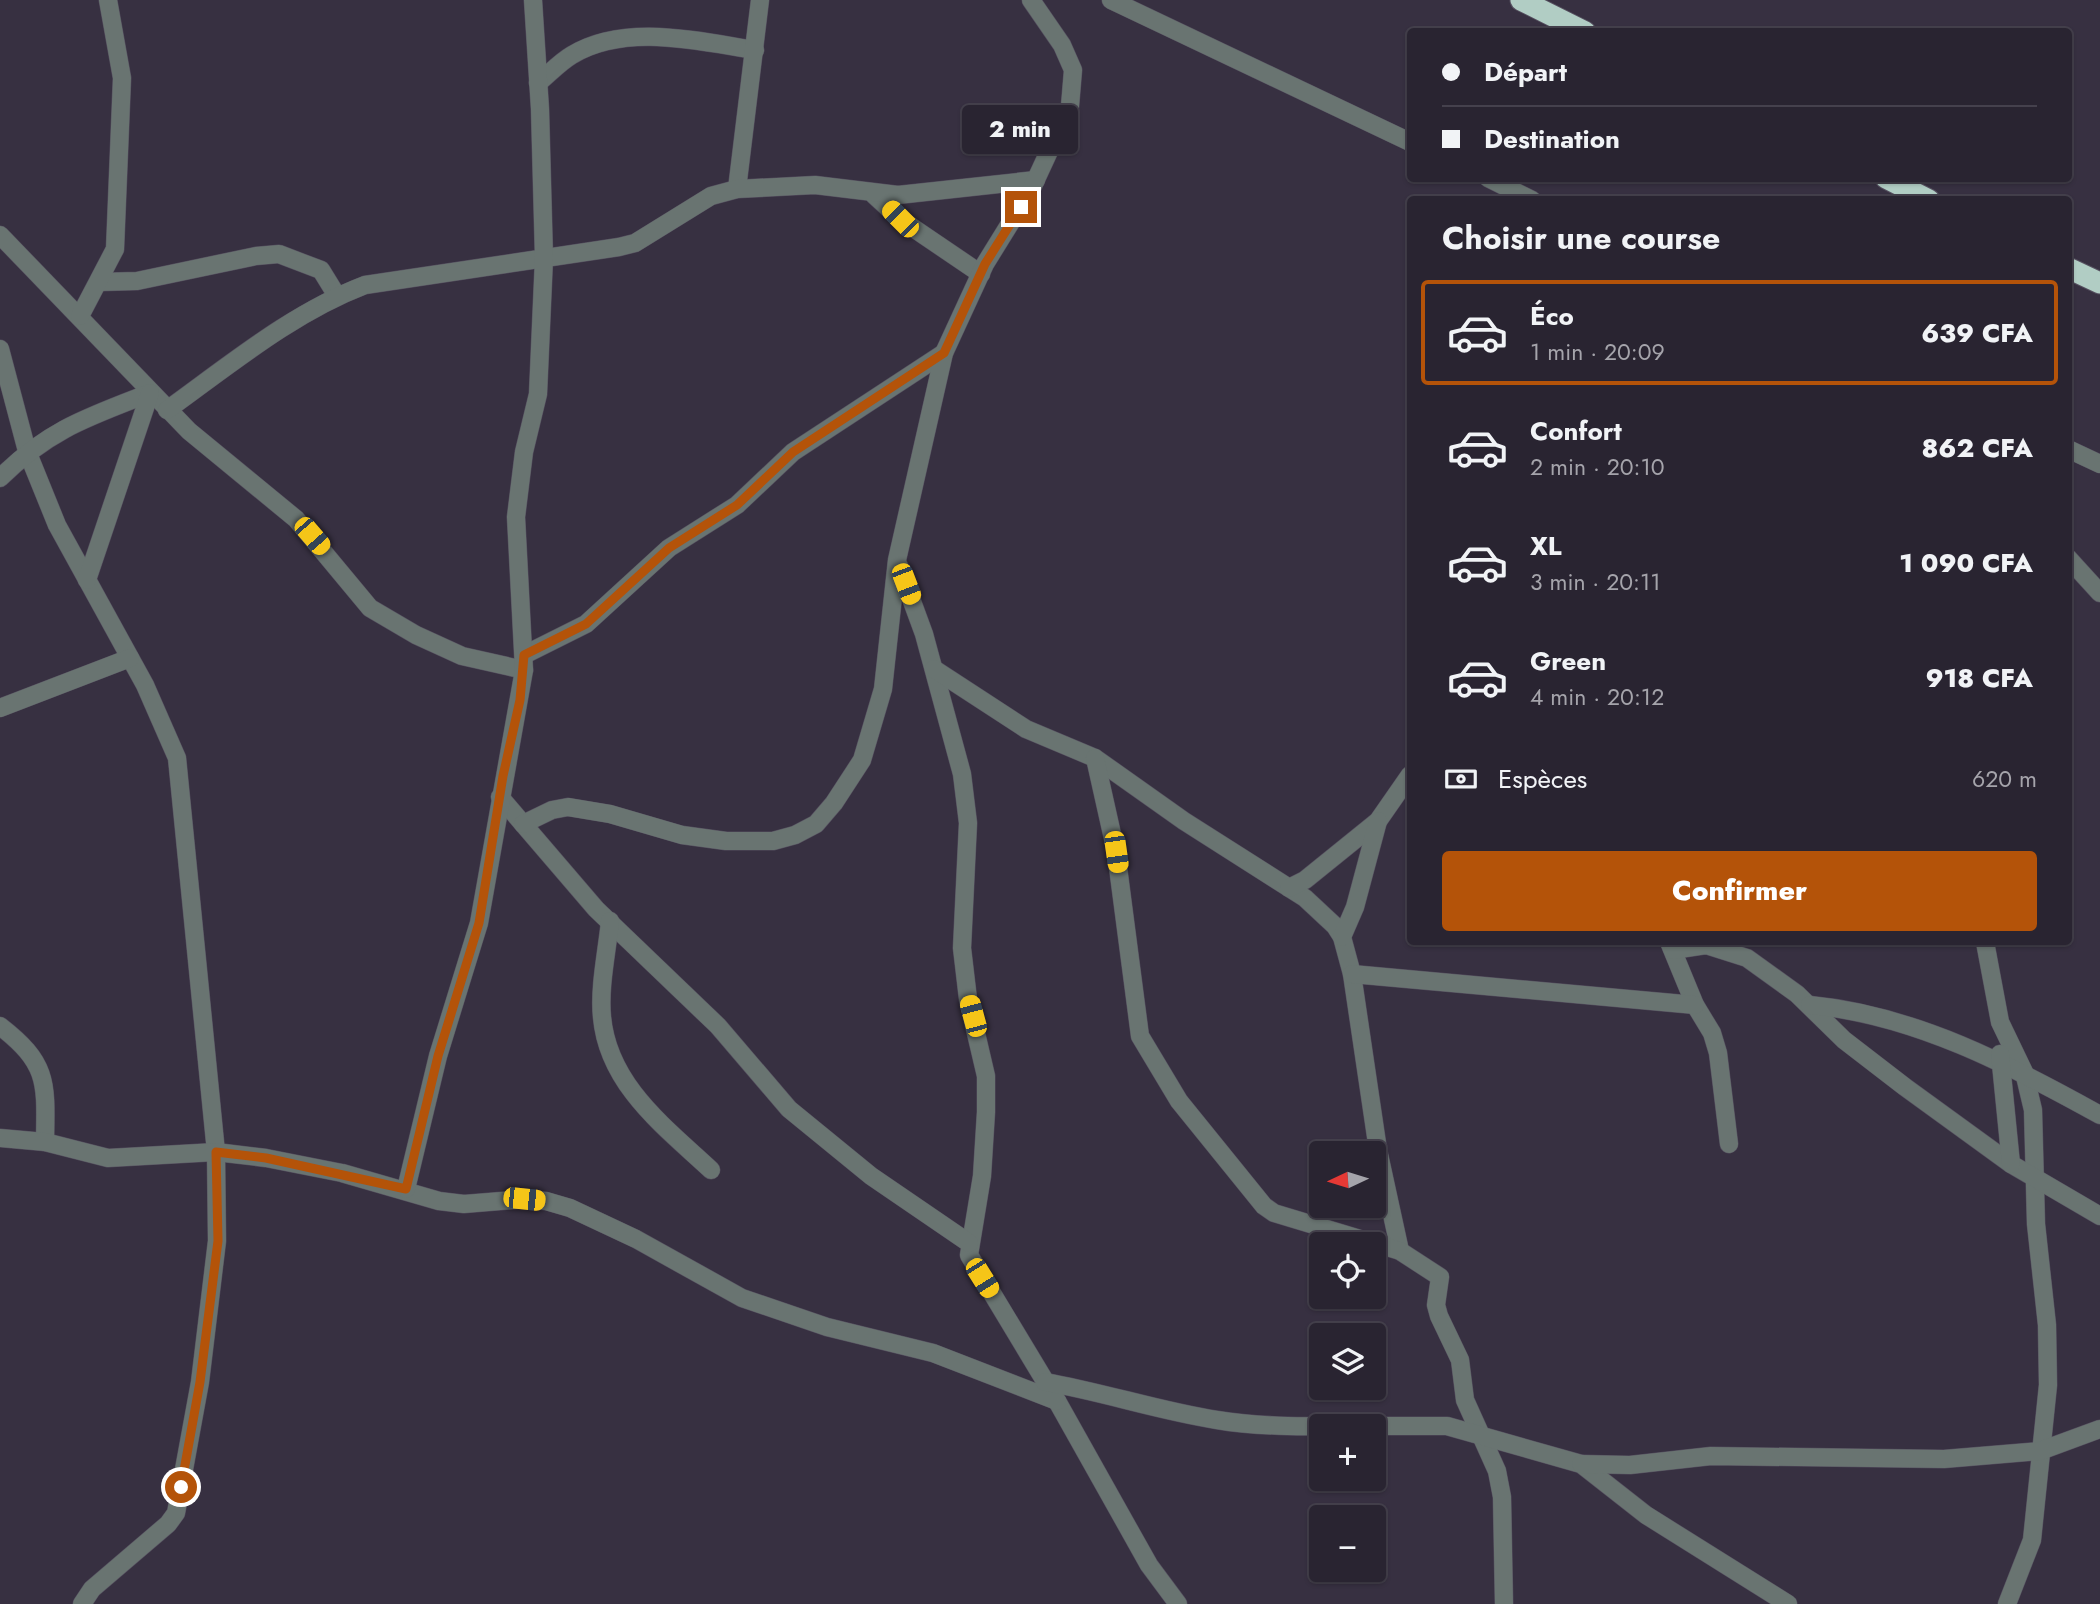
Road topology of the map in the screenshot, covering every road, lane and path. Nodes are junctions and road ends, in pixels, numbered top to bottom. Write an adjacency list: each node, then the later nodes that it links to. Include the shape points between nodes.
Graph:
1 (108, 0): 23 (street, via 122,78 120,192 115,248)
2 (533, 0): 9 (street)
3 (760, 0): 8 (street)
4 (1031, 0): 11 (street, via 1073,70 1070,106)
5 (1111, 0): 10 (street)
6 (1521, 0): 7 (highway)
7 (1578, 28)
8 (755, 50): 9 (street, via 676,38 627,39 571,55); 14 (street)
9 (538, 83): 19 (street)
10 (1407, 141)
11 (1036, 180): 15 (street); 21 (street)
12 (1496, 182): 16 (street)
13 (1894, 182): 17 (highway)
14 (737, 189): 15 (street, via 815,185); 19 (street, via 692,206 635,243)
15 (874, 195): 21 (street, via 900,219)
16 (1524, 196)
17 (1921, 196)
18 (0, 235): 25 (street)
19 (544, 258): 24 (street, via 365,285); 39 (street, via 538,394 524,452 516,517)
20 (2072, 270): 22 (highway)
21 (981, 274): 27 (street)
22 (2099, 280)
23 (99, 282): 24 (street, via 136,281 279,254 321,270); 25 (street)
24 (337, 296): 29 (street, via 291,322)
25 (80, 316): 28 (street)
26 (0, 349): 30 (street)
27 (944, 353): 34 (street); 39 (street, via 793,452 737,505 669,548 586,624)
28 (150, 393): 29 (street); 30 (street, via 68,425); 36 (street)
29 (167, 410): 39 (street, via 296,519 370,608 462,656)
30 (27, 451): 33 (street); 36 (street, via 57,525)
31 (2072, 451): 32 (street)
32 (2100, 464)
33 (0, 478)
34 (897, 559): 40 (street); 46 (street, via 883,689 862,760 816,824 773,841 737,841 682,835 568,807)
35 (2072, 562): 37 (street)
36 (87, 580): 38 (street)
37 (2100, 593)
38 (130, 658): 41 (street); 63 (street, via 177,758)
39 (524, 662): 44 (street)
40 (934, 669): 42 (street, via 1026,729); 69 (street, via 962,775 968,823 962,948 968,999 986,1076 982,1176)
41 (0, 708)
42 (1095, 758): 47 (street); 70 (street, via 1116,852 1137,1023 1148,1052 1179,1101 1264,1206 1274,1213)
43 (1407, 779): 45 (street)
44 (500, 797): 46 (street); 67 (street, via 479,923 438,1056)
45 (1378, 821): 47 (street); 49 (street, via 1355,907)
46 (523, 824): 48 (street)
47 (1289, 888): 49 (street, via 1315,907)
48 (610, 921): 65 (street, via 601,1016 608,1051 644,1107); 69 (street, via 718,1026 789,1109 871,1176)
49 (1342, 937): 52 (street)
50 (1986, 945): 55 (street)
51 (1671, 946): 53 (street); 54 (street, via 1706,945 1747,958)
52 (1352, 974): 53 (street); 70 (street, via 1378,1150)
53 (1695, 1004): 62 (street, via 1718,1053)
54 (1810, 1005): 57 (street, via 1877,1015); 64 (street, via 1844,1040)
55 (2000, 1022): 57 (street); 58 (street)
56 (0, 1026): 61 (street, via 23,1044 39,1065 46,1101)
57 (2000, 1062): 58 (street); 64 (street)
58 (2024, 1072): 59 (street); 66 (street, via 2033,1110)
59 (2100, 1115)
60 (0, 1138): 61 (street)
61 (45, 1142): 63 (street, via 108,1158)
62 (1729, 1144)
63 (216, 1152): 67 (street, via 279,1160); 79 (street, via 218,1241 200,1382 176,1513 92,1589)
64 (2011, 1164): 66 (street)
65 (711, 1170)
66 (2034, 1176): 68 (street); 77 (street, via 2048,1373)
67 (406, 1189): 72 (street, via 464,1205 524,1199 570,1209 636,1239 742,1298 827,1327 933,1353)
68 (2100, 1216)
69 (969, 1243): 71 (street, via 969,1255)
70 (1400, 1251): 76 (street, via 1440,1277 1436,1305 1460,1360 1465,1400)
71 (1045, 1382): 72 (street); 73 (street, via 1219,1421)
72 (1057, 1401): 80 (street, via 1149,1565)
73 (1309, 1424)
74 (1386, 1426): 76 (street, via 1447,1426)
75 (2100, 1429): 77 (street)
76 (1478, 1435): 78 (street); 81 (street, via 1497,1471 1502,1497)
77 (2040, 1451): 78 (street, via 1944,1459 1737,1455 1630,1465); 83 (street, via 2032,1540)
78 (1581, 1464): 82 (street, via 1646,1515)
79 (82, 1604)
80 (1178, 1604)
81 (1504, 1604)
82 (1788, 1604)
83 (2007, 1604)

